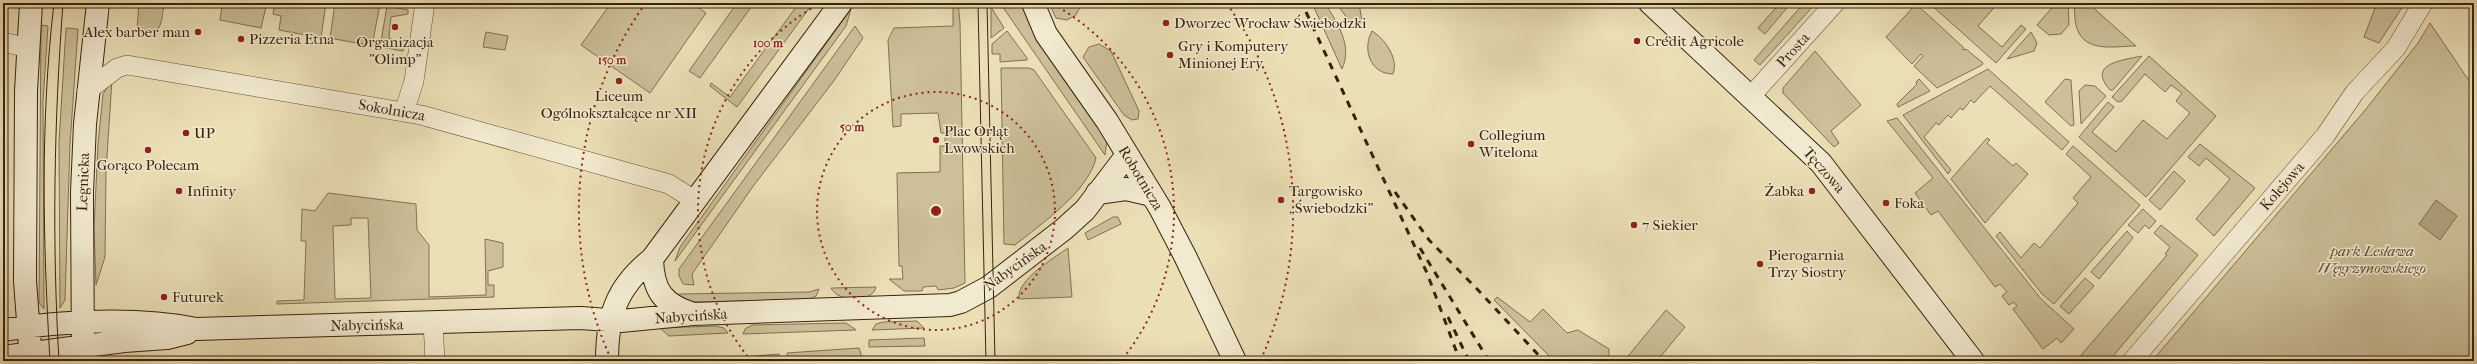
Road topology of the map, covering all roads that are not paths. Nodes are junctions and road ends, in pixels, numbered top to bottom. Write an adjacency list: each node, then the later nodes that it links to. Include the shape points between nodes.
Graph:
1 (31, 3): 10 (street)
2 (98, 3): 11 (street, Legnicka)
3 (425, 3): 13 (street, via 414,80)
4 (841, 3): 17 (street)
5 (1033, 3): 14 (street, Robotnicza, via 1046,34 1107,121)
6 (1650, 3): 12 (street, Tęczowa)
7 (1835, 3): 12 (street, Prosta)
8 (2423, 3): 35 (street, Kolejowa, via 2396,48 2355,92 2325,136)
9 (3, 42): 10 (street)
10 (28, 48): 19 (street)
11 (87, 91): 13 (street, Sokolnicza, via 117,68 126,65); 23 (street, Legnicka, via 82,192)
12 (1751, 96): 34 (street, Tęczowa, via 1821,163)
13 (404, 112): 17 (street, Sokolnicza, via 669,184)
14 (1127, 155): 15 (street, Nabycińska); 16 (street, Robotnicza)
15 (1097, 193): 16 (street, via 1126,189); 20 (street, Nabycińska, via 1085,210 1064,229 989,287 961,302 936,307)
16 (1152, 195): 33 (street, Robotnicza, via 1185,256)
17 (694, 200): 18 (street)
18 (652, 259): 20 (street, via 655,285 662,296 669,304); 21 (street, via 636,271 624,288)
19 (25, 285): 22 (street); 25 (street)
20 (693, 314): 21 (street, Nabycińska)
21 (609, 320): 24 (street, Nabycińska, via 581,318); 32 (street)
22 (3, 321)
23 (81, 322): 25 (street, Nabycińska); 26 (street, Nabycińska, via 167,323); 28 (street, Legnicka)
24 (433, 322): 26 (street, Nabycińska); 31 (street)
25 (28, 327): 27 (street, Nabycińska); 29 (street)
26 (196, 329): 28 (street, Nabycińska, via 166,338)
27 (3, 330)
28 (82, 354): 29 (street, Nabycińska)
29 (30, 356): 30 (street, Nabycińska)
30 (3, 357)
31 (435, 361)
32 (607, 361)
33 (1235, 361)
34 (1973, 361)
35 (2132, 361)

